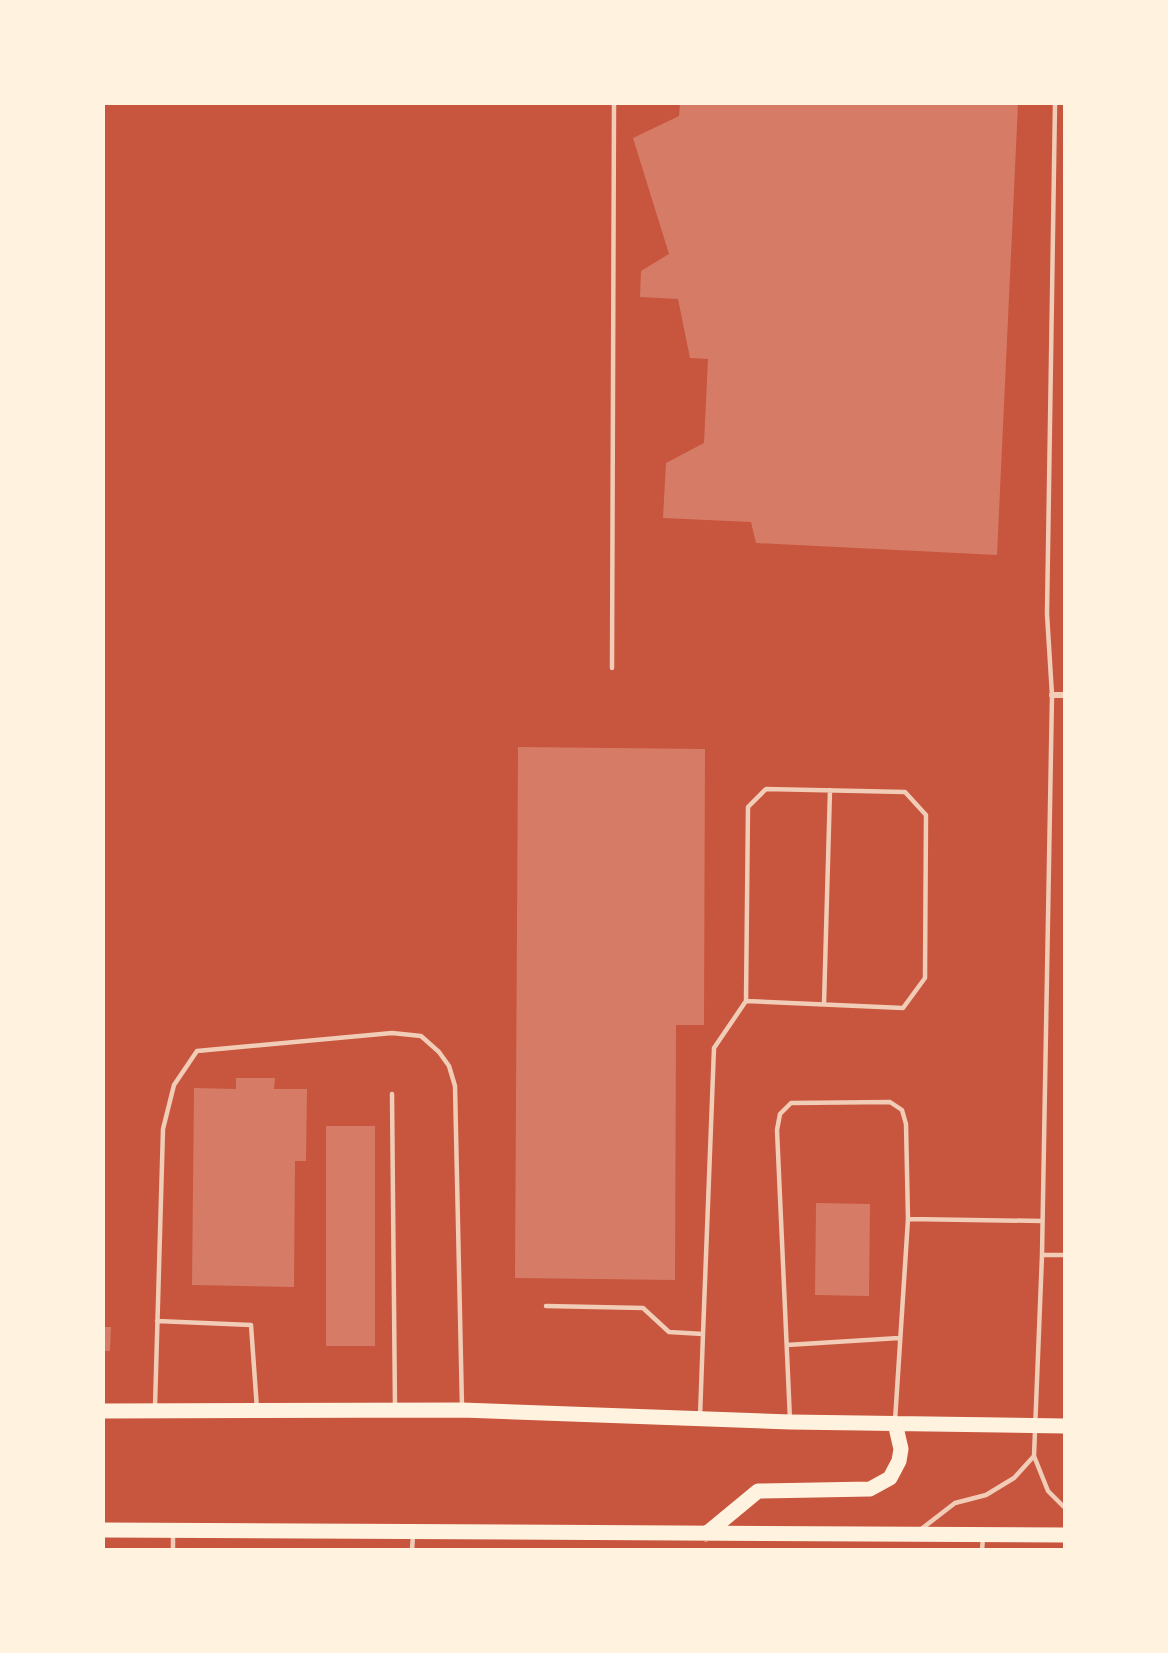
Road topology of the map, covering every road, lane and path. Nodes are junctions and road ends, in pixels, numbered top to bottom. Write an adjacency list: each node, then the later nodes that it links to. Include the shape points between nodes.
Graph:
1 (614, 104): 3 (lane)
2 (1055, 104): 4 (lane, via 1047,614)
3 (612, 668)
4 (1052, 695): 5 (street); 11 (lane)
5 (1065, 695)
6 (831, 790): 7 (lane, via 766,789 748,807); 8 (lane); 8 (lane, via 905,792 926,815 925,978 903,1008)
7 (746, 1001): 8 (lane); 16 (lane, via 714,1048)
8 (824, 1004)
9 (392, 1094): 21 (lane)
10 (908, 1219): 11 (lane); 17 (lane); 18 (lane, via 906,1124 902,1110 890,1102 791,1103 780,1114 777,1130)
11 (1042, 1221): 12 (lane)
12 (1041, 1255): 13 (lane); 28 (lane)
13 (1065, 1255)
14 (546, 1306): 16 (lane, via 643,1308 669,1332)
15 (158, 1321): 20 (lane, via 251,1325); 22 (lane, via 163,1129 174,1085 197,1051 392,1033 421,1036 449,1066 455,1086); 23 (lane)
16 (703, 1334): 24 (lane)
17 (899, 1338): 18 (lane); 26 (lane)
18 (787, 1345): 25 (lane)
19 (104, 1410): 23 (main road)
20 (257, 1410): 21 (main road); 23 (main road)
21 (395, 1410): 22 (main road)
22 (462, 1410): 24 (main road)
23 (155, 1411)
24 (700, 1418): 25 (main road)
25 (790, 1422): 26 (main road)
26 (895, 1423): 28 (main road); 34 (main road, via 901,1449 890,1478 870,1489 758,1491)
27 (1065, 1425): 28 (main road)
28 (1034, 1426): 29 (lane)
29 (1034, 1456): 30 (lane, via 1048,1491); 35 (lane, via 1014,1478 986,1495 955,1503)
30 (1065, 1507)
31 (104, 1530): 32 (main road)
32 (174, 1530): 33 (main road); 38 (lane)
33 (413, 1532): 34 (main road); 39 (lane)
34 (706, 1534): 35 (main road)
35 (914, 1535): 37 (main road)
36 (1065, 1535): 37 (main road)
37 (983, 1542)
38 (173, 1550)
39 (412, 1550)

